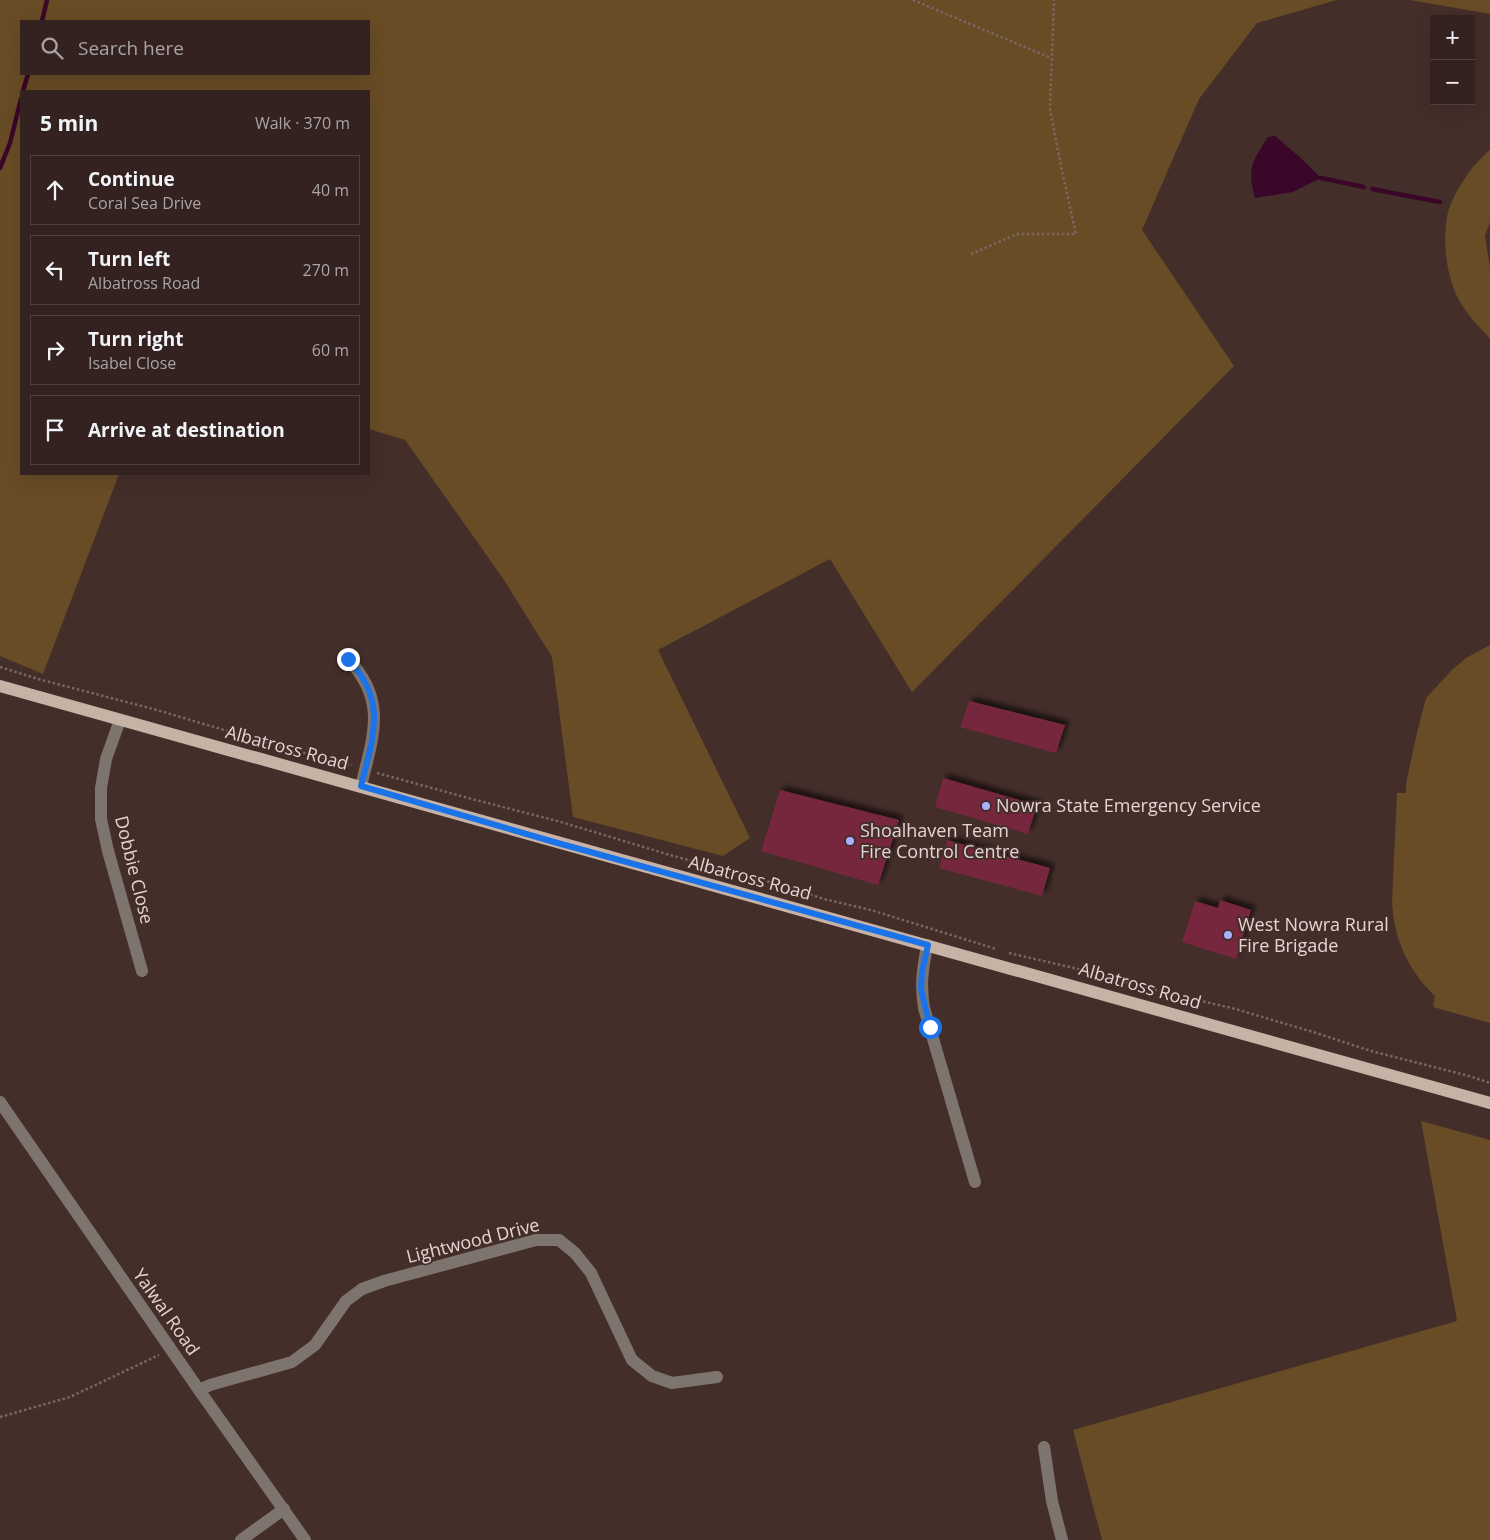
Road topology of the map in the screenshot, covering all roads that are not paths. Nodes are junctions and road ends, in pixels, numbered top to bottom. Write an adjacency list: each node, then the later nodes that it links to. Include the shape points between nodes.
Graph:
1 (348, 659): 4 (street, via 364,679 374,709 374,731)
2 (0, 686): 3 (main road, Albatross Road)
3 (120, 720): 4 (main road, Albatross Road); 6 (street, Dobbie Close, via 106,759 101,788 101,819)
4 (361, 786): 5 (main road, Albatross Road)
5 (928, 945): 8 (main road, Albatross Road); 9 (street, via 922,972 924,1008)
6 (142, 971)
7 (0, 1102): 11 (street, Yalwal Road)
8 (1490, 1103)
9 (975, 1182)
10 (717, 1377): 11 (street, Lightwood Drive, via 672,1384 652,1376 632,1360 591,1273 575,1252 559,1240 536,1240 362,1289 346,1301 315,1345 292,1362)
11 (199, 1390): 13 (street, Yalwal Road)
12 (1044, 1447): 16 (street)
13 (284, 1509): 14 (street); 15 (street, Yalwal Road)
14 (241, 1540)
15 (305, 1540)
16 (1062, 1540)

